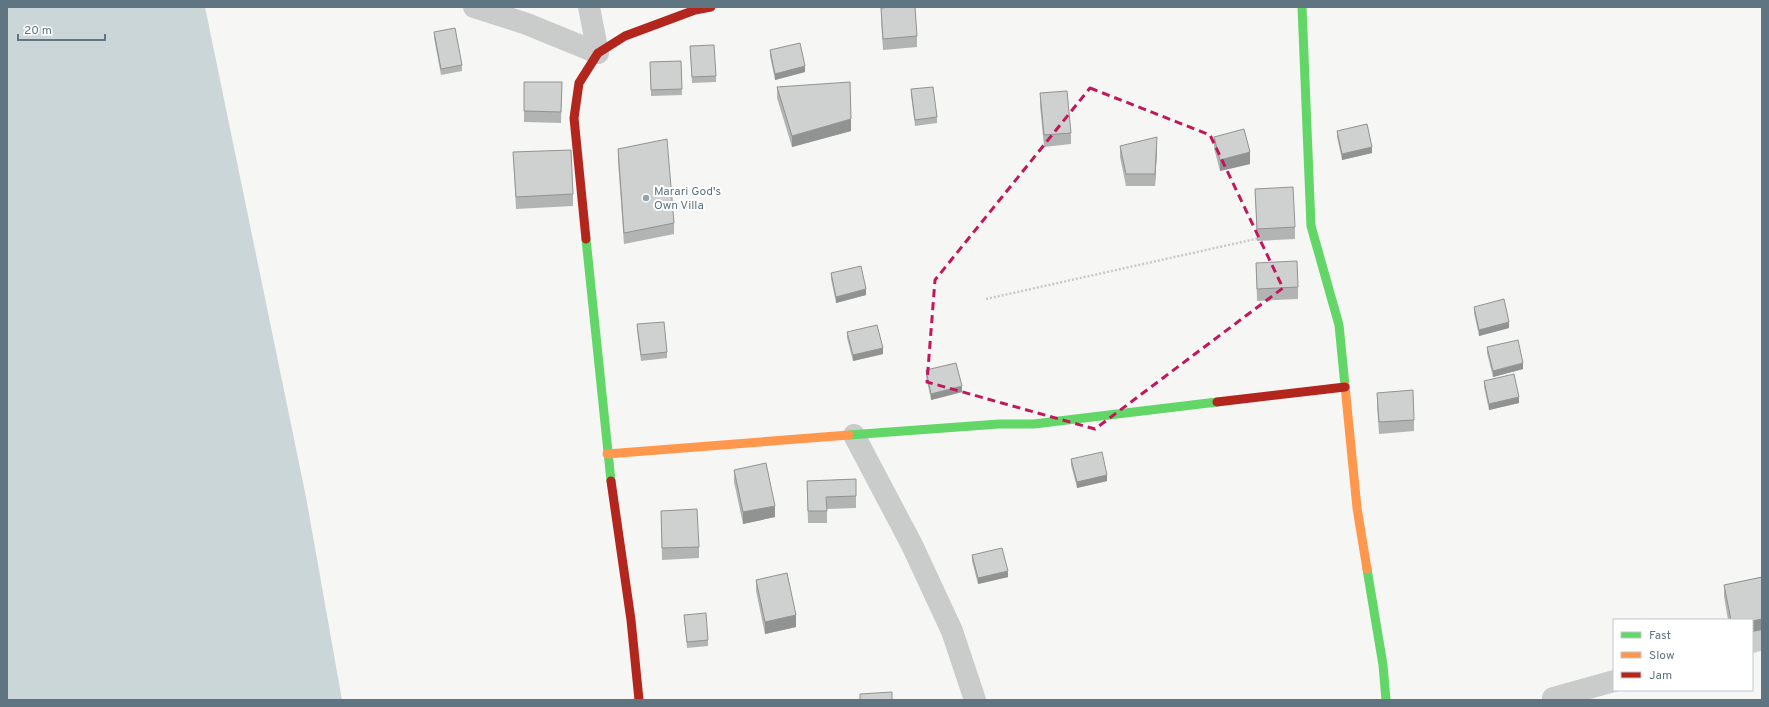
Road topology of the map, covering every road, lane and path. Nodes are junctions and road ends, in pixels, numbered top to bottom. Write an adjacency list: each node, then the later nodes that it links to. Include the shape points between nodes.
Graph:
1 (474, 7): 5 (street, via 527,24)
2 (589, 7): 5 (street)
3 (711, 7): 5 (street, via 695,10 626,36)
4 (1302, 7): 8 (street, via 1311,226 1339,325)
5 (598, 53): 10 (street, via 579,83 574,118)
6 (1264, 236): 7 (path)
7 (986, 299)
8 (1345, 387): 9 (street, via 1034,424 999,424); 15 (street, via 1357,508 1383,665)
9 (854, 435): 10 (street); 14 (street, via 912,545 952,631)
10 (607, 454): 13 (street, via 631,620)
11 (1613, 681): 12 (street)
12 (1553, 698)
13 (639, 700)
14 (975, 700)
15 (1386, 700)

